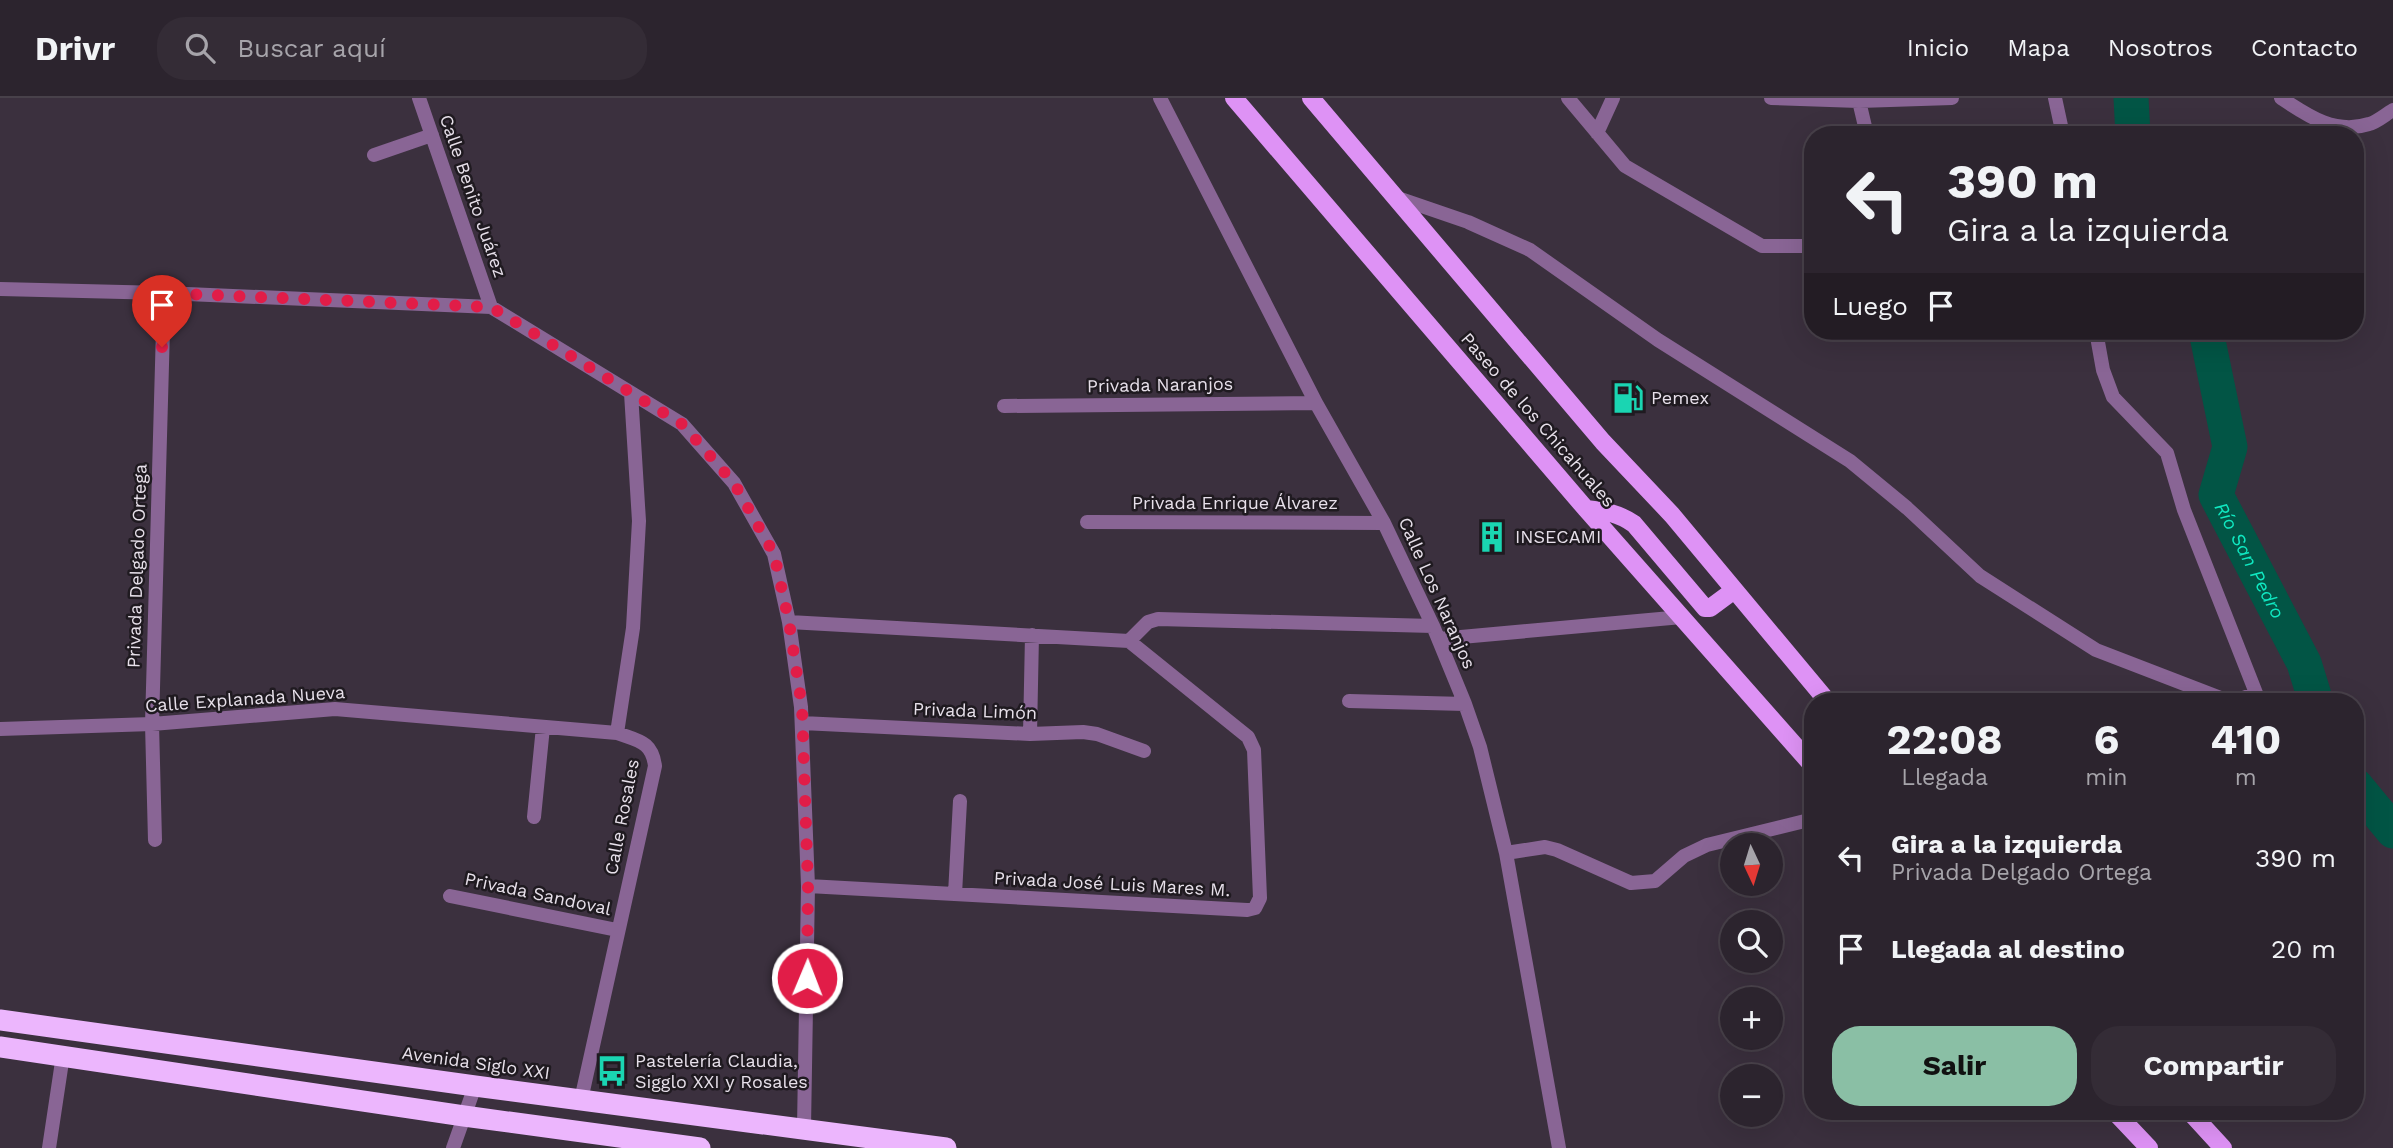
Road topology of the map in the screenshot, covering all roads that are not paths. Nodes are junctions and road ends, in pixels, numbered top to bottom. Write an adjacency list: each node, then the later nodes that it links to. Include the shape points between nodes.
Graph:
1 (419, 98): 18 (street, Calle Benito Juárez)
2 (1160, 98): 27 (street, Calle Los Naranjos)
3 (1234, 98): 29 (main road, Paseo de los Chicahuales)
4 (1311, 98): 20 (main road, Paseo de los Chicahuales)
5 (1568, 98): 17 (street)
6 (1613, 98): 17 (street)
7 (1771, 98): 11 (street)
8 (1952, 98): 11 (street)
9 (2055, 98): 14 (street)
10 (2281, 98): 15 (street)
11 (1859, 101): 13 (street)
12 (2393, 110): 16 (street, via 2369,124)
13 (1865, 126)
14 (2061, 126)
15 (2330, 126)
16 (2352, 126)
17 (1597, 133): 21 (street, via 1625,166 1762,246)
18 (432, 135): 19 (street); 24 (street, Calle Benito Juárez)
19 (374, 155)
20 (1398, 198): 32 (main road, Paseo de los Chicahuales); 39 (street, via 1530,250 1658,340 1850,461 1980,576 2096,650)
21 (1804, 246)
22 (0, 289): 23 (street)
23 (164, 293): 24 (street); 44 (street, Privada Delgado Ortega)
24 (491, 307): 26 (street)
25 (2098, 340): 40 (street, via 2113,397 2166,453)
26 (631, 393): 34 (street, via 682,424 734,483 774,554); 47 (street, Calle Rosales, via 639,521 633,628)
27 (1316, 403): 28 (street, Privada Naranjos); 31 (street, Calle Los Naranjos)
28 (1004, 406)
29 (1586, 509): 32 (main road, via 1609,511 1634,524 1705,608); 33 (main road, Paseo de los Chicahuales)
30 (1087, 522): 31 (street, Privada Enrique Álvarez)
31 (1384, 523): 35 (street, Calle Los Naranjos)
32 (1733, 591): 38 (main road, Paseo de los Chicahuales)
33 (1682, 617): 35 (street); 50 (main road, Paseo de los Chicahuales)
34 (789, 622): 36 (street); 43 (street)
35 (1436, 632): 37 (street, via 1158,619 1148,622); 42 (street, Calle Los Naranjos)
36 (1032, 635): 37 (street); 48 (street)
37 (1129, 641): 57 (street, Privada José Luis Mares M., via 1248,737 1254,750 1260,898 1255,908)
38 (1820, 693)
39 (2208, 693)
40 (2256, 693)
41 (1349, 701): 42 (street)
42 (1465, 704): 55 (street, Calle Los Naranjos)
43 (802, 723): 48 (street, Privada Limón); 56 (street)
44 (152, 724): 45 (street, Calle Explanada Nueva, via 335,709); 46 (street, Calle Explanada Nueva); 54 (street, Privada Delgado Ortega)
45 (543, 727): 47 (street, Calle Explanada Nueva); 52 (street)
46 (0, 729)
47 (617, 733): 59 (street, Calle Rosales, via 648,745 655,766)
48 (1030, 734): 49 (street, Privada Limón, via 1097,734)
49 (1144, 751)
50 (1804, 756)
51 (960, 801): 57 (street)
52 (534, 817)
53 (1804, 821): 55 (street, via 1707,845 1684,856 1655,881 1631,883 1558,850)
54 (155, 840)
55 (1506, 853): 73 (street, Calle Los Naranjos)
56 (808, 886): 57 (street, Privada José Luis Mares M.); 68 (street)
57 (955, 894)
58 (450, 896): 59 (street, Privada Sandoval)
59 (617, 930): 64 (street, Calle Rosales)
60 (0, 1020): 63 (highway, Avenida Siglo XXI)
61 (0, 1047): 62 (highway)
62 (64, 1055): 65 (highway); 69 (street)
63 (475, 1086): 64 (highway, Avenida Siglo XXI); 65 (street)
64 (580, 1100): 68 (highway, Avenida Siglo XXI)
65 (464, 1116): 70 (street); 71 (highway)
66 (2122, 1120): 74 (main road)
67 (2197, 1120): 75 (main road)
68 (804, 1128): 72 (highway, Avenida Siglo XXI)
69 (49, 1148)
70 (453, 1148)
71 (700, 1148)
72 (946, 1148)
73 (1559, 1148)
74 (2148, 1148)
75 (2223, 1148)

